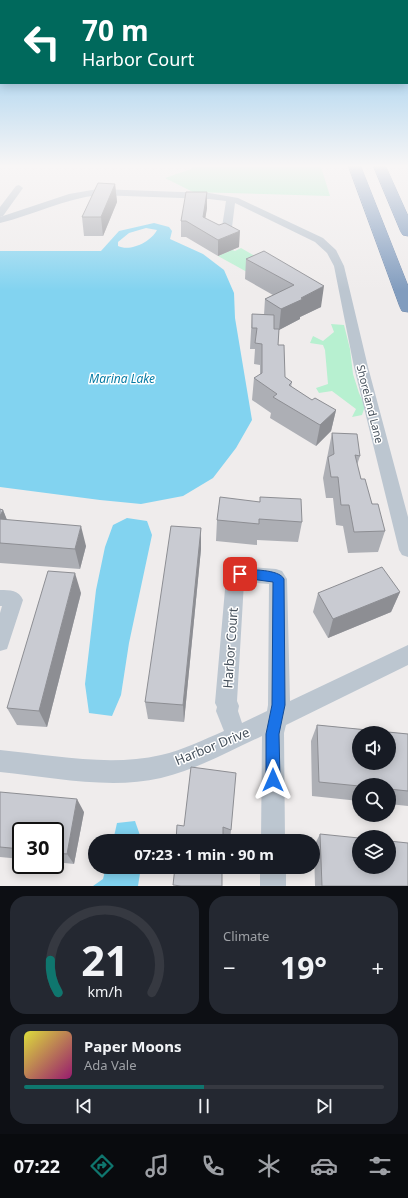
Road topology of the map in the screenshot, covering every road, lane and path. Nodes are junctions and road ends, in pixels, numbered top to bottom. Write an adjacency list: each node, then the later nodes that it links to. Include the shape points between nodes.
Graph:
1 (38, 208): 6 (street)
2 (230, 208): 7 (street)
3 (255, 208): 10 (street, Shoreland Lane, via 311,235 336,257)
4 (371, 208): 9 (highway)
5 (398, 208): 8 (highway)
6 (0, 220)
7 (227, 227)
8 (408, 232)
9 (408, 307)
10 (408, 550)
11 (0, 598): 12 (street, via 14,600)
12 (0, 642)
13 (408, 655): 14 (street, Harbor Drive)
14 (275, 719): 15 (street, Harbor Drive); 15 (street, Harbor Court, via 279,705 278,579 240,574 235,578 226,702 227,712); 17 (street, Harbor Court)
15 (237, 737): 16 (street, Harbor Drive, via 187,758 163,766 138,770 112,771)
16 (0, 761)
17 (273, 834)
18 (273, 874): 19 (street)
19 (273, 886)

